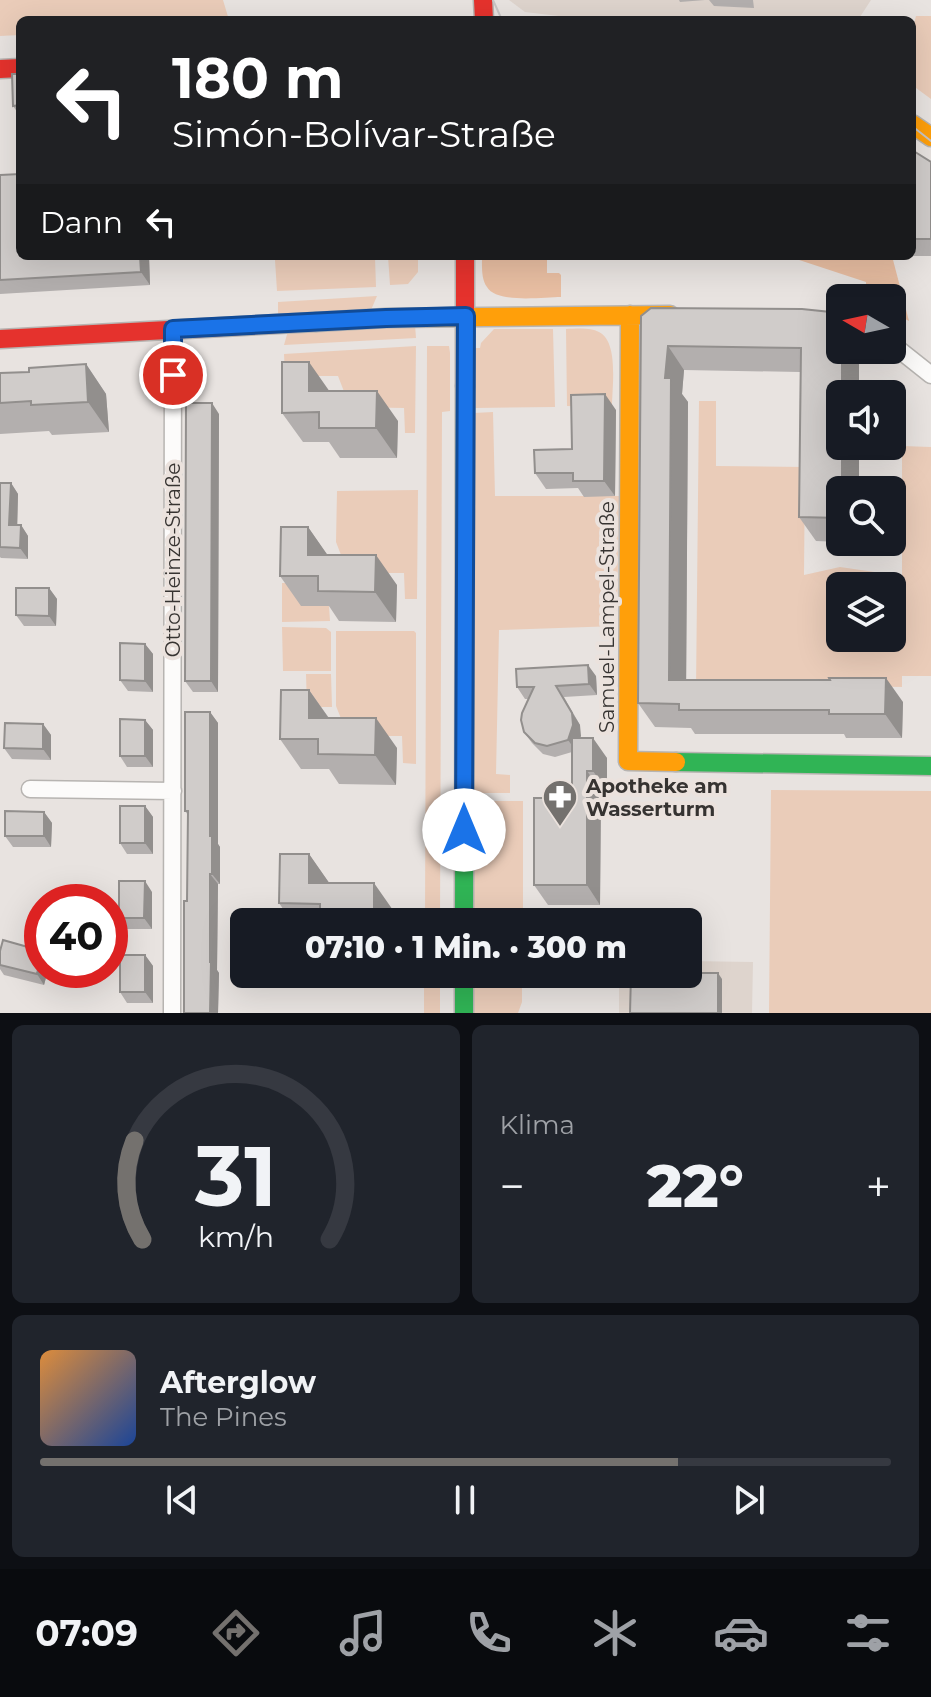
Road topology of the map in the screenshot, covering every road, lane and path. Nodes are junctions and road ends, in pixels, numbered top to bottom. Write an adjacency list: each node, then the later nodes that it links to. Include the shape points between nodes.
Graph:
1 (465, 260): 3 (street)
2 (630, 315): 3 (street); 4 (street); 9 (street, Samuel-Lampel-Straße, via 628,761)
3 (466, 316): 5 (street); 12 (street)
4 (692, 316)
5 (173, 329): 6 (street); 11 (street, Otto-Heinze-Straße)
6 (0, 339)
7 (906, 355): 8 (street)
8 (931, 375)
9 (931, 766)
10 (30, 789): 11 (street)
11 (173, 791): 14 (street, Otto-Heinze-Straße)
12 (464, 908)
13 (464, 988): 15 (street)
14 (172, 1013)
15 (464, 1013)

